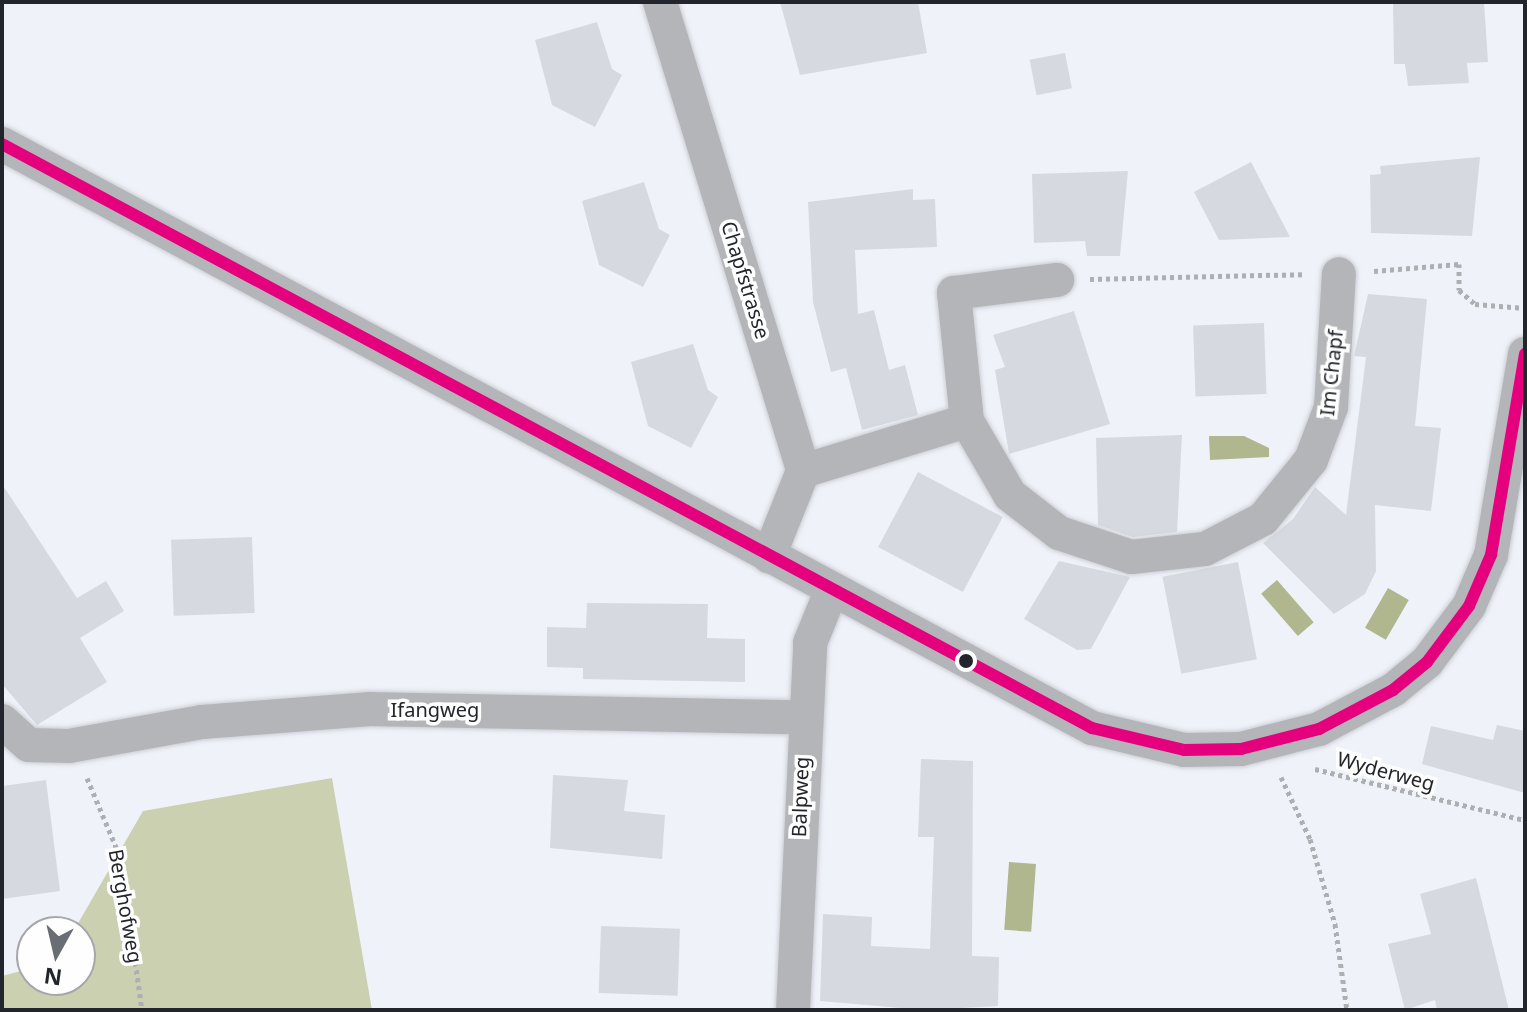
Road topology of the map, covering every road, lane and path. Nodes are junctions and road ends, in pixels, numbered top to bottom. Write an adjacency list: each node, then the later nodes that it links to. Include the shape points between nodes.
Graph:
1 (660, 2): 8 (street, Chapfstrasse)
2 (2, 144): 9 (street)
3 (1339, 274): 4 (path); 5 (path, via 1459,264 1459,290 1475,304); 7 (street, Im Chapf, via 1331,407 1311,460 1263,519 1205,549 1131,557 1059,533 1010,495)
4 (1057, 280): 7 (street, Im Chapf, via 954,293)
5 (1525, 308)
6 (1525, 354): 14 (street, via 1491,555 1449,635 1427,662 1357,712)
7 (967, 421): 8 (street)
8 (803, 471): 9 (street)
9 (769, 556): 10 (street)
10 (832, 589): 11 (street, Balpweg, via 810,643); 14 (street, via 1092,728 1155,746)
11 (803, 717): 13 (street, Ifangweg, via 370,709 202,722); 18 (street, Balpweg)
12 (2, 721): 13 (street, via 29,745)
13 (69, 746): 17 (path, Berghofweg, via 121,859)
14 (1241, 749): 19 (path, via 1286,781 1292,795 1335,924)
15 (1302, 766): 16 (path, Wyderweg)
16 (1525, 820)
17 (142, 1010)
18 (793, 1010)
19 (1347, 1010)

